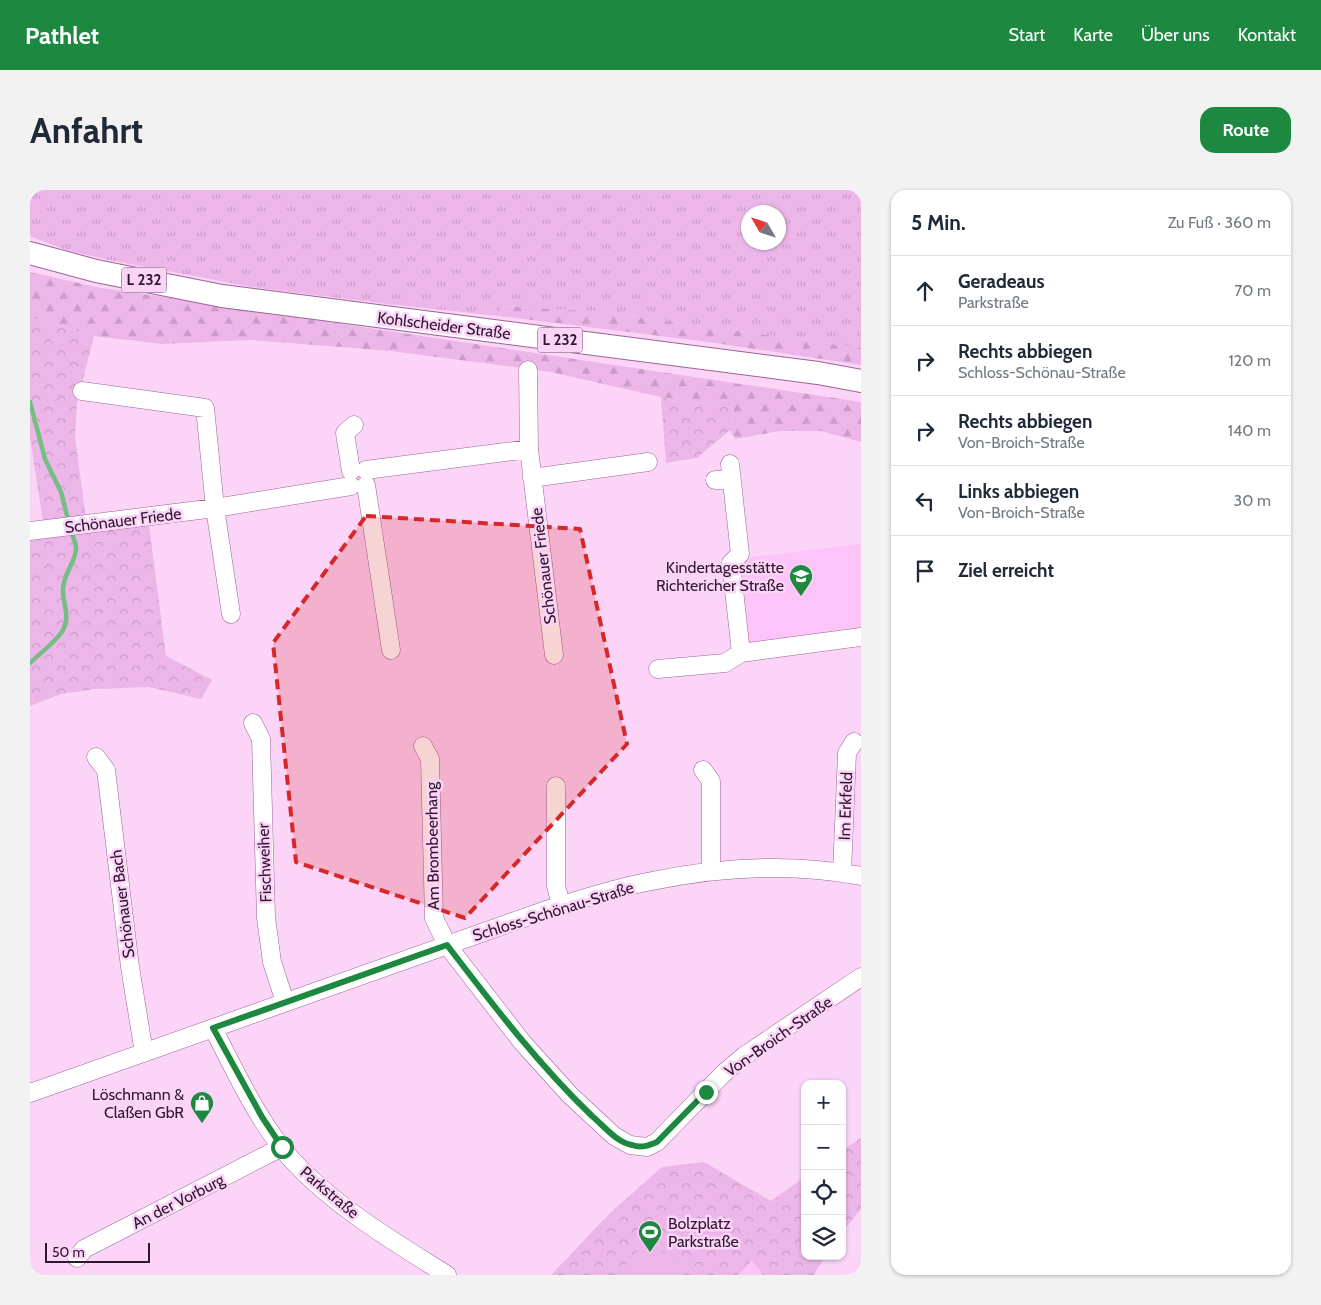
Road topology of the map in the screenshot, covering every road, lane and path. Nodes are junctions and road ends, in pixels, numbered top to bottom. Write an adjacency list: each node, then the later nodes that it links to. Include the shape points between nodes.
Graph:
1 (30, 253): 3 (main road, Kohlscheider Straße / L 232, via 96,271 222,296)
2 (528, 370): 6 (street, Schönauer Friede)
3 (861, 381)
4 (82, 392): 11 (street, via 205,408)
5 (354, 425): 9 (street, via 345,433)
6 (529, 449): 9 (street, Schönauer Friede); 10 (street, Schönauer Friede)
7 (648, 462): 10 (street)
8 (726, 475): 16 (street, via 740,554 731,563)
9 (358, 478): 11 (street, Schönauer Friede); 15 (street)
10 (532, 478): 17 (street, Schönauer Friede)
11 (215, 508): 12 (street, Schönauer Friede); 13 (street)
12 (30, 531)
13 (231, 614)
14 (861, 638): 16 (street)
15 (391, 650)
16 (740, 653): 18 (street, via 725,663)
17 (554, 655)
18 (658, 670)
19 (253, 723): 31 (street, Fischweiher, via 261,738 266,918 272,962)
20 (854, 742): 26 (street, Im Erkfeld, via 847,753)
21 (423, 746): 29 (street, Am Brombeerhang, via 430,759 434,918)
22 (96, 757): 33 (street, Schönauer Bach, via 106,770)
23 (703, 770): 25 (street, via 711,781)
24 (556, 786): 28 (street, via 556,886)
25 (711, 871): 26 (street, Schloss-Schönau-Straße, via 775,868); 28 (street, Schloss-Schönau-Straße, via 651,881)
26 (842, 873): 27 (street, Schloss-Schönau-Straße)
27 (861, 876)
28 (561, 905): 29 (street, Schloss-Schönau-Straße)
29 (447, 945): 30 (street, Von-Broich-Straße, via 522,1042 570,1095 614,1136 630,1145 647,1147 657,1142 744,1056); 31 (street, Schloss-Schönau-Straße)
30 (861, 977)
31 (285, 1002): 32 (street, Schloss-Schönau-Straße)
32 (213, 1028): 33 (street, Schloss-Schönau-Straße); 35 (street, Parkstraße)
33 (144, 1053): 34 (street, Schloss-Schönau-Straße)
34 (30, 1093)
35 (282, 1147): 36 (street, An der Vorburg, via 84,1249); 37 (street, Parkstraße, via 333,1197)
36 (77, 1258)
37 (447, 1275)

